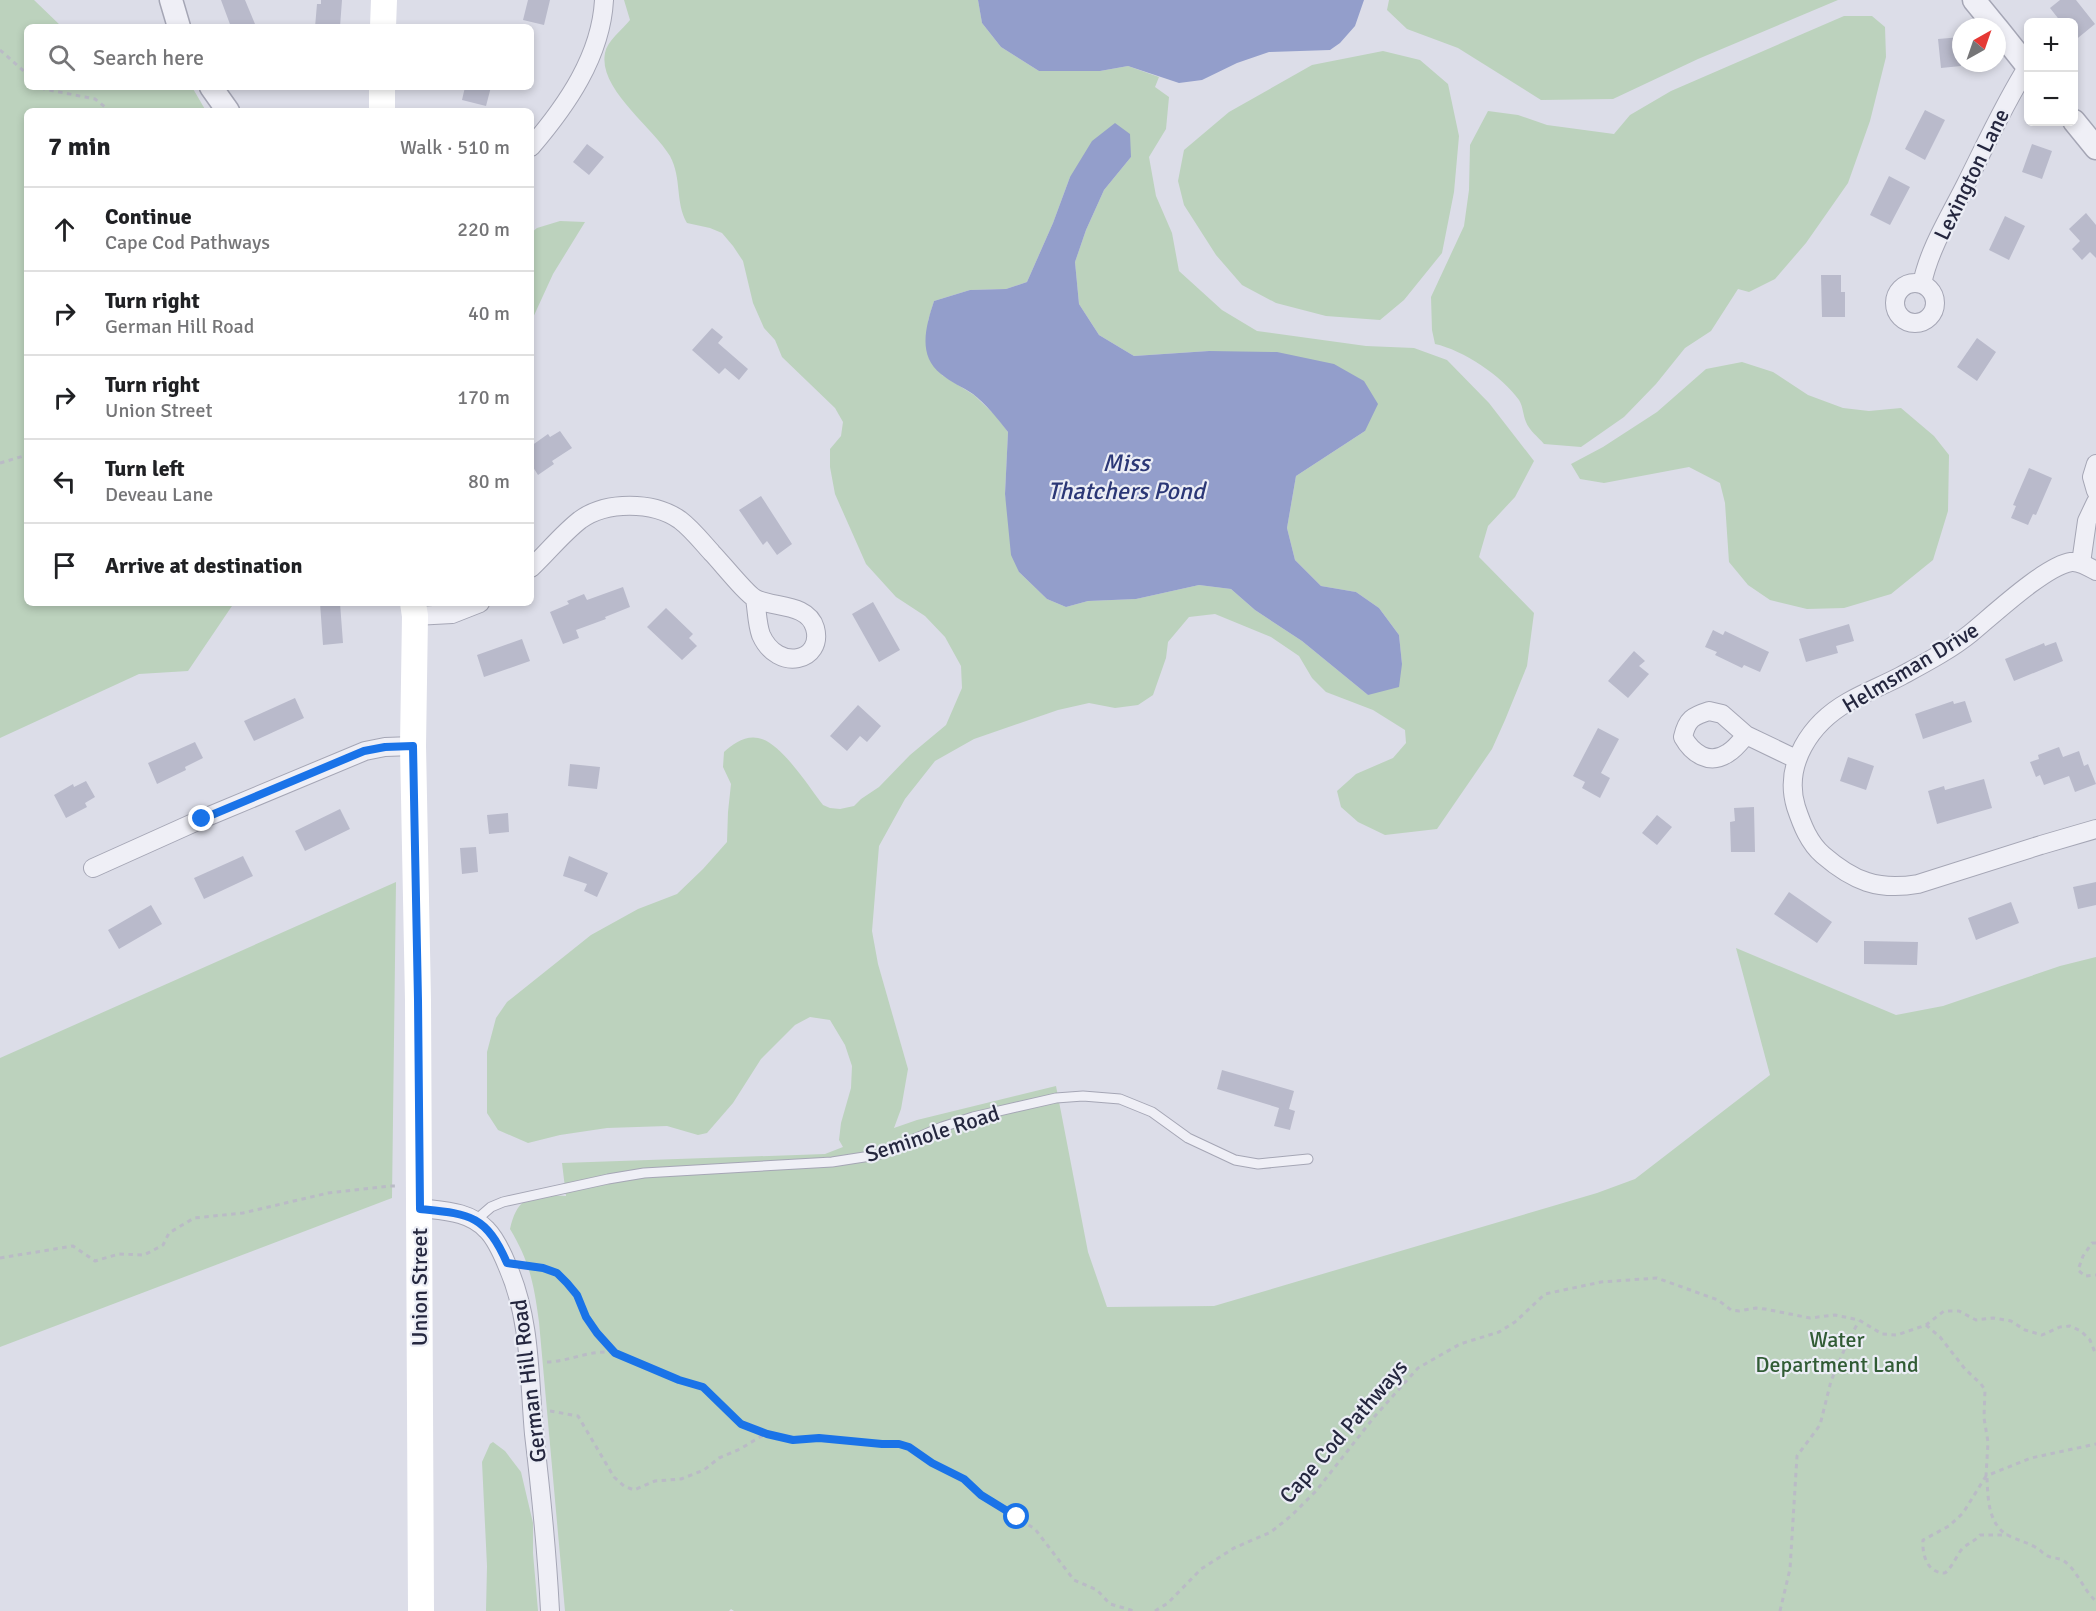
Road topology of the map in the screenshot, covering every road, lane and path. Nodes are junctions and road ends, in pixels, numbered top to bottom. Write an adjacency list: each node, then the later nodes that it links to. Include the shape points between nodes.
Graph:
1 (171, 0): 6 (street)
2 (384, 0): 7 (main road)
3 (604, 0): 20 (street, via 603,22 591,60)
4 (1974, 0): 5 (street)
5 (1989, 18)
6 (178, 24)
7 (383, 24)
8 (2006, 39): 10 (street)
9 (0, 50): 11 (path)
10 (2024, 62)
11 (24, 71)
12 (2025, 72): 22 (street, Lexington Lane, via 1947,220)
13 (49, 90): 16 (path, via 95,99)
14 (213, 90): 17 (street)
15 (382, 90): 18 (main road)
16 (106, 108)
17 (226, 108)
18 (382, 108)
19 (2077, 126): 21 (street)
20 (534, 143)
21 (2096, 148)
22 (1922, 284)
23 (24, 456): 24 (path)
24 (0, 463)
25 (2096, 464): 26 (street, via 2092,477)
26 (2096, 491)
27 (2096, 502): 29 (street, via 2087,521)
28 (534, 565): 30 (street, via 564,533 598,510 618,506 660,510 679,520)
29 (2088, 567): 35 (street, Helmsman Drive, via 2073,562 2043,574 1967,636 1847,702 1825,719)
30 (755, 599)
31 (472, 606): 32 (street, via 452,614)
32 (414, 610): 34 (main road, Union Street)
33 (1746, 735): 35 (street)
34 (413, 746): 37 (street, via 364,751); 39 (main road, Union Street)
35 (1796, 759): 36 (street, Helmsman Drive, via 1793,798 1809,838 1819,852 1846,874 1881,887 1918,885)
36 (2096, 829)
37 (93, 868)
38 (1308, 1159): 40 (lane, Seminole Road, via 1258,1164 1235,1160 1188,1138 1152,1112 1120,1099 1083,1096 1021,1105 942,1126 877,1155 832,1162 644,1173 503,1202)
39 (419, 1199): 40 (street); 42 (path, via 390,1186 328,1193 243,1213 194,1218 169,1233 163,1245 144,1255 119,1254 95,1261 73,1246); 57 (main road, Union Street)
40 (476, 1220): 43 (street, German Hill Road, via 489,1231)
41 (2096, 1243): 44 (path, via 2083,1256 2078,1270 2085,1276)
42 (0, 1258)
43 (507, 1263): 47 (path, via 557,1273 577,1295 586,1317); 49 (street, German Hill Road, via 523,1310)
44 (2096, 1275)
45 (1859, 1320): 46 (path, Cape Cod Pathways, via 1882,1334 1898,1335); 56 (path, Cape Cod Pathways, via 1835,1315 1810,1318 1756,1308 1731,1310 1718,1300 1657,1278 1601,1282 1545,1294 1499,1332 1460,1344 1418,1368 1292,1515 1271,1532 1234,1548 1201,1569); 62 (path, via 1831,1381 1820,1425 1797,1456 1790,1569)
46 (1926, 1325): 48 (path, Cape Cod Pathways, via 1944,1311 1959,1311 1976,1320 2011,1321 2042,1335 2070,1326 2090,1340); 53 (path, via 1985,1390)
47 (615, 1353): 49 (path, via 606,1351 560,1362); 51 (path, via 703,1387 741,1424)
48 (2096, 1355)
49 (530, 1360): 50 (street, German Hill Road)
50 (533, 1409): 51 (path, via 578,1416 614,1477 634,1490 704,1470); 58 (street, German Hill Road)
51 (767, 1434): 59 (path, via 793,1440 819,1438 909,1447 964,1479 981,1495 1035,1529 1074,1580 1097,1590 1110,1604)
52 (2096, 1444): 53 (path, via 2031,1458)
53 (1986, 1476): 54 (path, via 1995,1523); 54 (path, via 1963,1513 1923,1540 1926,1559 1930,1568 1945,1573 1962,1548 1980,1535)
54 (2008, 1535): 55 (path, via 2038,1548 2048,1557 2063,1560)
55 (2096, 1601)
56 (1168, 1603): 60 (path, Cape Cod Pathways); 61 (path)
57 (421, 1611)
58 (550, 1611)
59 (1134, 1611)
60 (1155, 1611)
61 (1165, 1611)
62 (1780, 1611)

